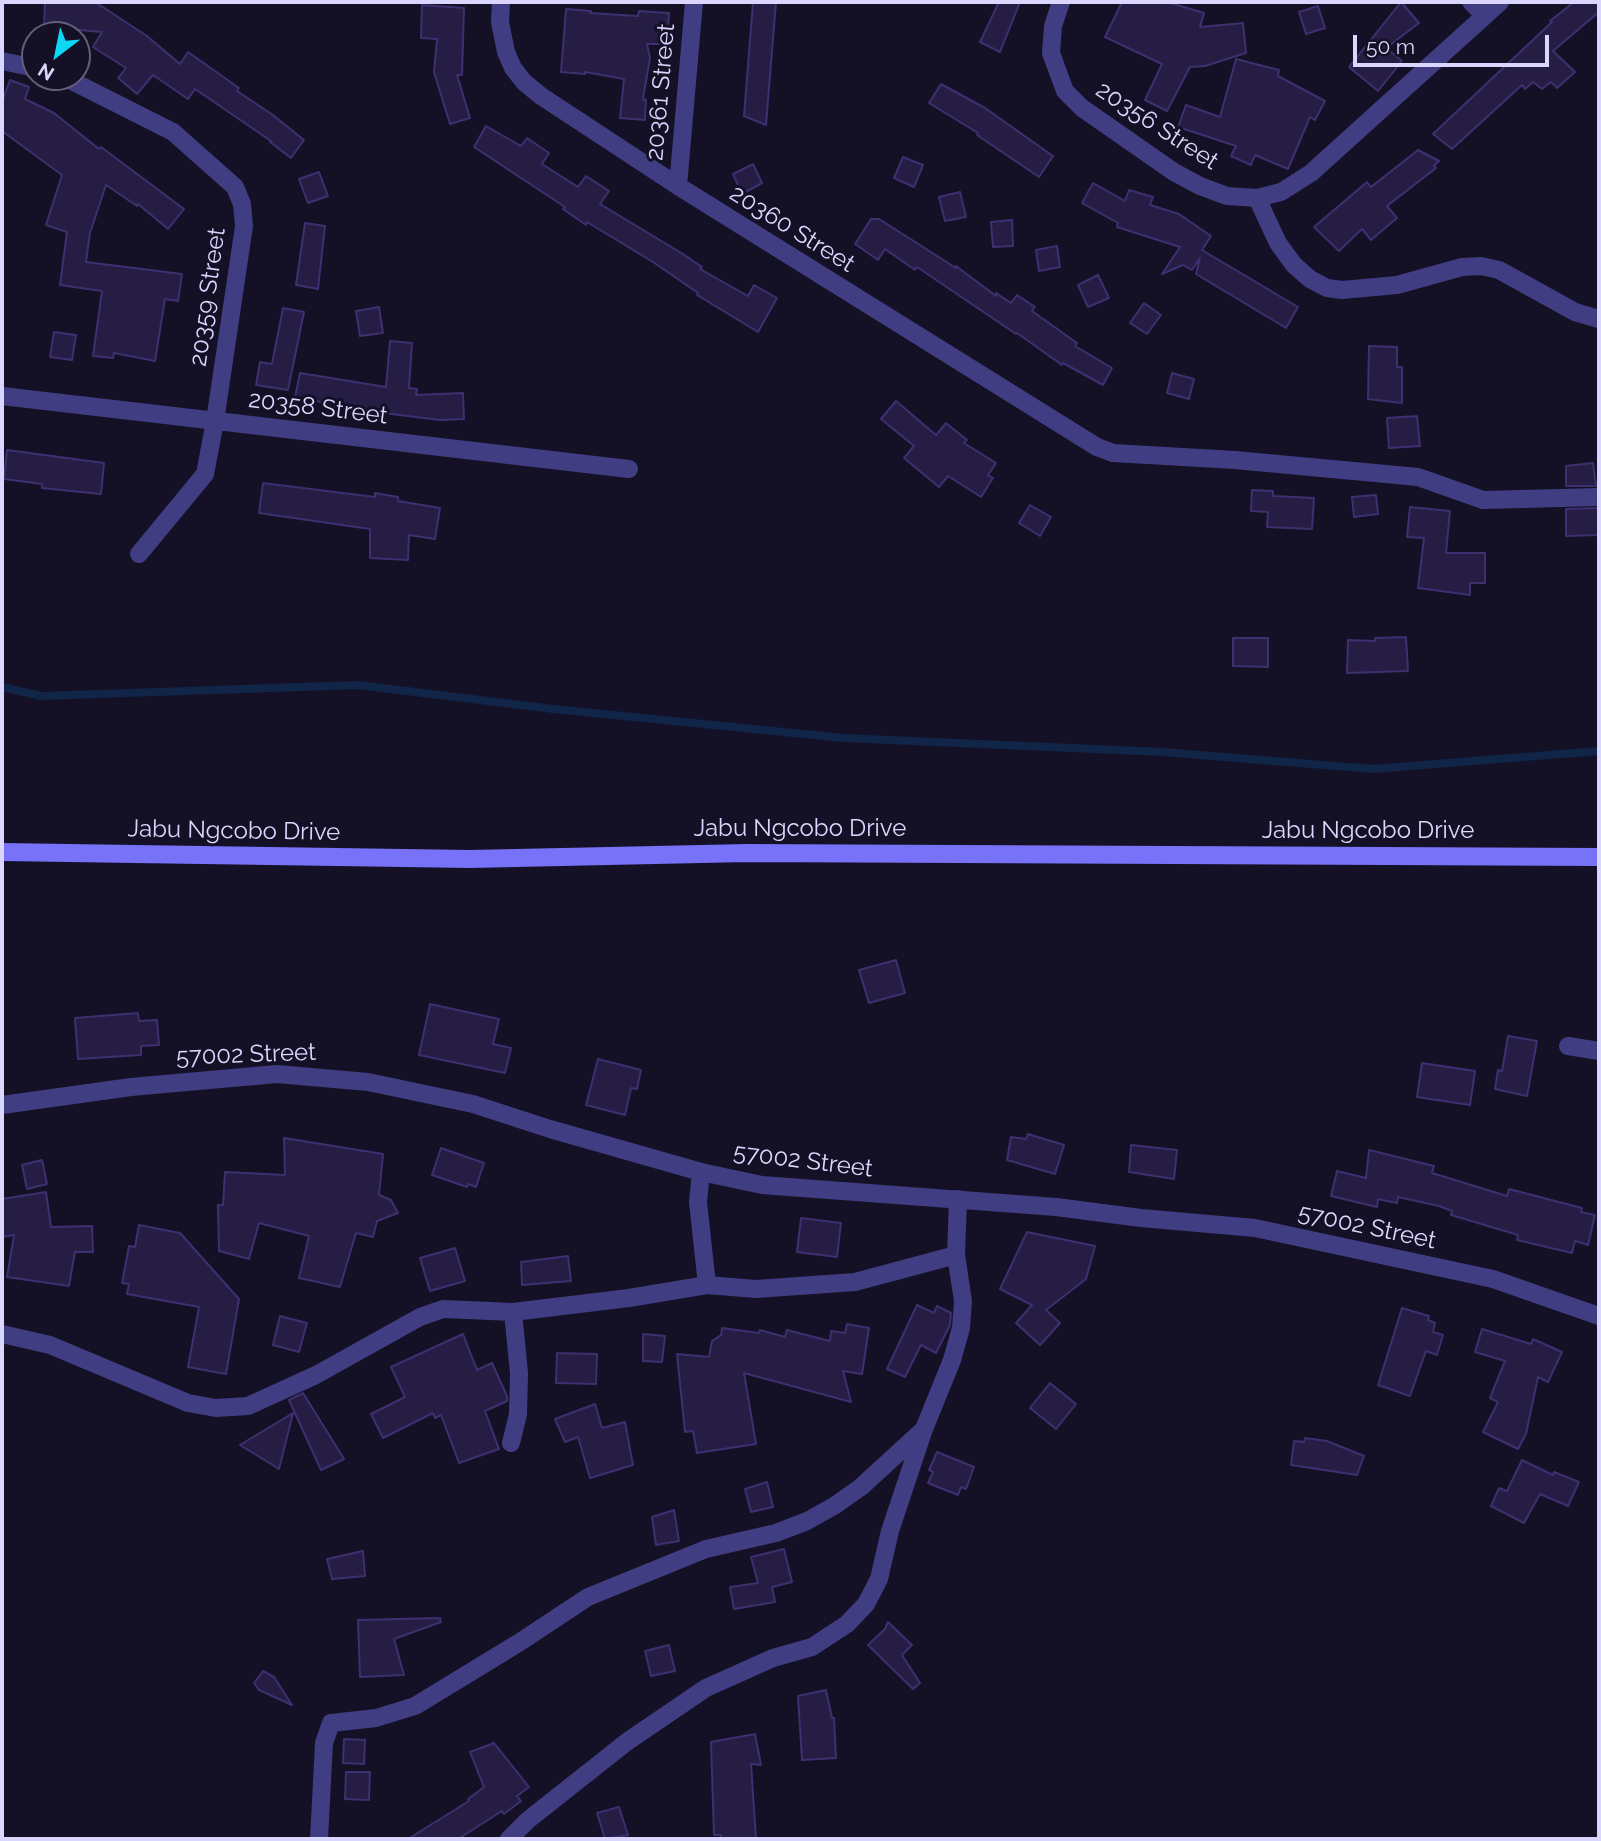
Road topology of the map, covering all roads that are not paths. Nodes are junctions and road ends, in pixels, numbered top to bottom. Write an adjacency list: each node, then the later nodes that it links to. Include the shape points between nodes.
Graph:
1 (501, 2): 10 (street, 20360 Street, via 506,52 524,82)
2 (694, 2): 10 (street, 20361 Street)
3 (1061, 2): 11 (street, 20356 Street, via 1051,53 1065,91 1082,108 1200,186 1227,196)
4 (1471, 2): 6 (street)
5 (1500, 2): 6 (street, 20356 Street)
6 (1485, 16): 11 (street, 20356 Street, via 1311,173 1281,192)
7 (2, 61): 8 (street)
8 (21, 65)
9 (91, 91): 14 (street, 20359 Street, via 173,132 235,187 243,204 244,226)
10 (678, 186): 16 (street, 20360 Street, via 1080,438 1113,453 1418,477 1483,500)
11 (1257, 198): 12 (street, via 1286,254 1310,279 1327,288 1397,285 1481,266 1499,270 1586,317)
12 (1599, 319)
13 (2, 396): 14 (street, 20358 Street)
14 (215, 421): 15 (street, 20358 Street); 17 (street, 20359 Street, via 205,474)
15 (629, 469)
16 (1599, 498)
17 (139, 554)
18 (2, 852): 19 (main road, Jabu Ngcobo Drive, via 470,859 747,853)
19 (1599, 857)
20 (1568, 1046): 21 (street)
21 (1599, 1051)
22 (2, 1105): 23 (street, 57002 Street, via 206,1079 325,1076 473,1104)
23 (701, 1172): 24 (street, 57002 Street, via 762,1185); 26 (street, via 698,1202)
24 (958, 1199): 25 (street); 28 (street, 57002 Street, via 1255,1228 1493,1279)
25 (956, 1255): 26 (street, via 855,1282 756,1289); 30 (street, via 963,1300 961,1328)
26 (707, 1285): 27 (street)
27 (513, 1312): 29 (street, via 443,1309 247,1406 216,1408 188,1403 50,1345); 31 (street, via 519,1373 518,1414)
28 (1599, 1316)
29 (2, 1334)
30 (924, 1429): 32 (street, via 861,1487 807,1521 706,1549 588,1597 415,1706 376,1718 331,1723 324,1743); 33 (street, via 879,1580 866,1604 847,1624 813,1647 773,1658 706,1688 628,1741)
31 (511, 1443)
32 (319, 1839)
33 (509, 1839)

